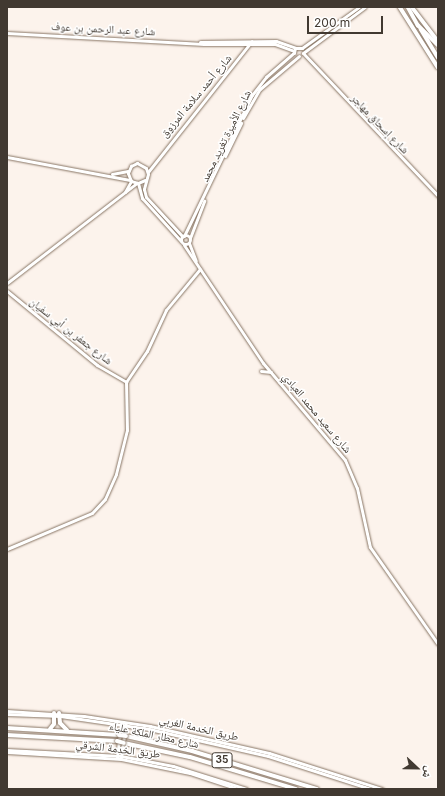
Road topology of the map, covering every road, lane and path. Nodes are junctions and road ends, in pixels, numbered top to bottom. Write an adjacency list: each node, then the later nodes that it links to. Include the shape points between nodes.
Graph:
1 (359, 7): 11 (street)
2 (365, 7): 13 (street, شارع الأميرة تغريد محمد)
3 (400, 7): 15 (main road)
4 (408, 7): 6 (main road)
5 (412, 7): 8 (main road)
6 (418, 25): 10 (main road); 14 (main road)
7 (7, 33): 9 (street, شارع عبد الرحمن بن عوف)
8 (438, 41)
9 (252, 42): 12 (street, شارع عبد الرحمن بن عوف, via 281,44); 17 (street, شارع أحمد سلامة المرزوق)
10 (438, 45)
11 (302, 48): 12 (street); 13 (street)
12 (295, 51): 13 (street); 27 (street, شارع الأميرة تغريد محمد, via 266,77 252,95)
13 (301, 55): 26 (street, شارع إسحاق مهاجر); 28 (street, شارع الأميرة تغريد محمد, via 268,80 255,95 193,224)
14 (438, 57)
15 (438, 67)
16 (7, 157): 21 (street)
17 (153, 163): 18 (street); 20 (street, شارع أحمد سلامة المرزوق)
18 (144, 165): 19 (street, via 134,164); 20 (street)
19 (128, 171): 21 (street); 22 (street)
20 (148, 172): 23 (street)
21 (110, 174): 22 (street)
22 (131, 180): 24 (street); 25 (street)
23 (145, 180): 24 (street); 27 (street, via 146,197)
24 (138, 183): 25 (street); 29 (street, via 142,198)
25 (124, 194): 34 (street)
26 (438, 196)
27 (184, 236): 28 (street); 29 (street, شارع الأميرة تغريد محمد)
28 (190, 238): 30 (street, شارع الأميرة تغريد محمد)
29 (181, 241): 31 (street, شارع سعيد محمد العبادي)
30 (189, 243): 31 (street); 32 (street, شارع سعيد محمد العبادي)
31 (184, 245): 32 (street, شارع سعيد محمد العبادي)
32 (198, 265): 33 (street, شارع سعيد محمد العبادي)
33 (200, 269): 37 (street, شارع سعيد محمد العبادي); 38 (street, via 166,310 147,351)
34 (7, 283)
35 (7, 291): 38 (street, شارع جعفر بن أبي سفيان, via 97,366)
36 (261, 371): 37 (street)
37 (270, 372): 40 (street, شارع سعيد محمد العبادي, via 345,460 357,488 370,547)
38 (126, 382): 39 (street, via 127,430 116,474 106,499 92,513)
39 (7, 550)
40 (438, 644)
41 (7, 712): 42 (street, طريق الخدمة الغربي)
42 (54, 714): 43 (street, طريق الخدمة الغربي); 47 (highway)
43 (60, 715): 44 (street, طريق الخدمة الغربي); 48 (highway, via 62,725)
44 (121, 723): 45 (street, طريق الخدمة الغربي); 51 (street)
45 (126, 723): 52 (street); 57 (street, طريق الخدمة الغربي, via 268,756); 58 (street, طريق الخدمة الغربي, via 269,753)
46 (7, 728): 47 (highway, شارع مطار الملكة علياء / 35)
47 (50, 729): 48 (highway, شارع مطار الملكة علياء / 35)
48 (67, 730): 56 (highway, شارع مطار الملكة علياء / 35, bridge, via 126,736 192,751)
49 (7, 735): 55 (highway, شارع مطار الملكة علياء / 35, bridge, via 118,741 190,757)
50 (7, 751): 51 (street, طريق الخدمة الشرقي)
51 (117, 757): 52 (street, طريق الخدمة الشرقي)
52 (121, 758): 53 (street, طريق الخدمة الشرقي, via 170,768); 54 (street, طريق الخدمة الشرقي, via 173,766)
53 (238, 789)
54 (247, 789)
55 (296, 789)
56 (317, 789)
57 (371, 789)
58 (382, 789)

